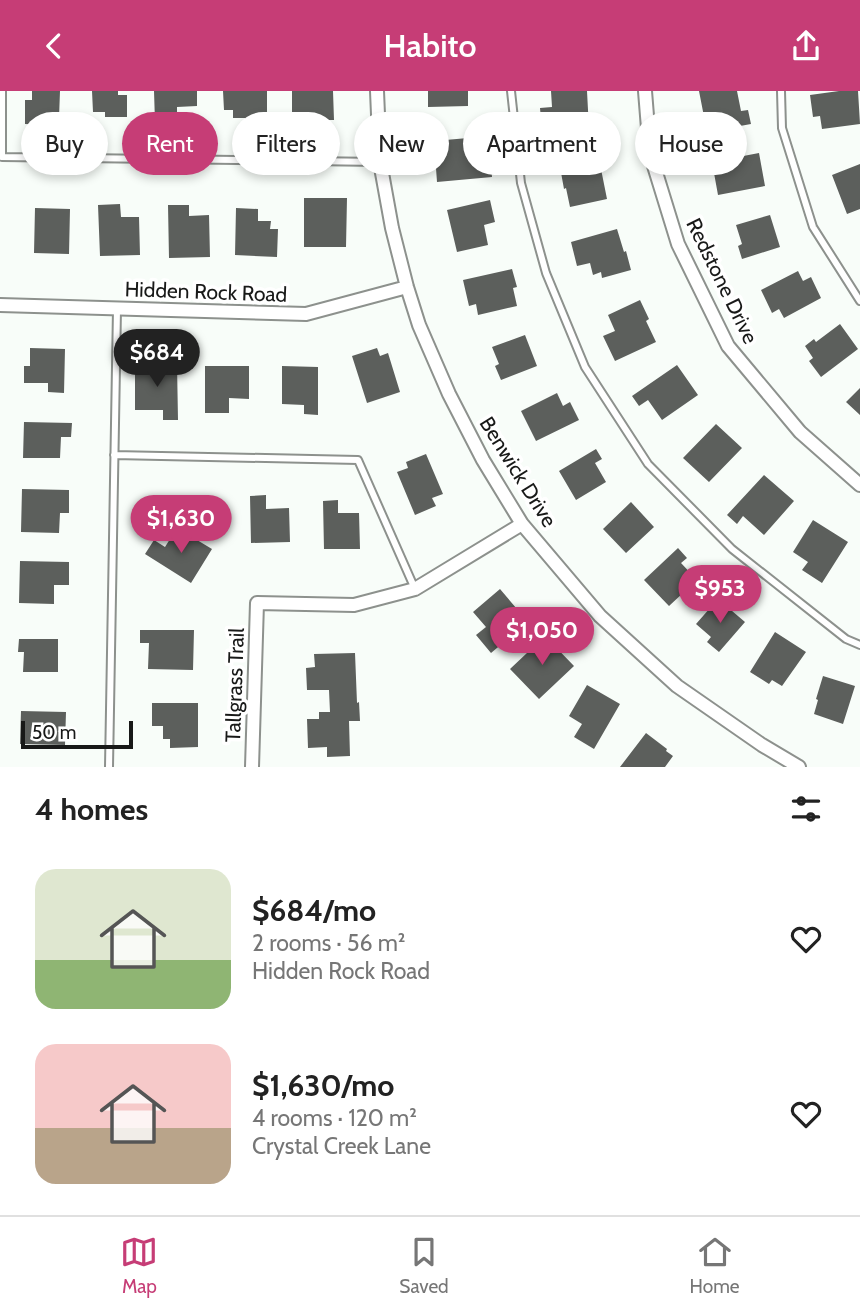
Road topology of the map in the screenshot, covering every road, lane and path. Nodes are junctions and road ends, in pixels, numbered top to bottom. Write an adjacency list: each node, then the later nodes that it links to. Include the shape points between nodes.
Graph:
1 (2, 91): 7 (lane, via 2,157)
2 (377, 91): 6 (street, Benwick Drive)
3 (511, 91): 17 (lane, via 521,183 546,274 584,366 648,464 722,540 846,639)
4 (645, 91): 14 (street, Redstone Drive, via 650,153 678,244 728,346 800,432)
5 (781, 91): 10 (lane, via 782,128 813,227)
6 (378, 112)
7 (354, 163)
8 (382, 175): 9 (street, Benwick Drive)
9 (407, 287): 12 (street, Hidden Rock Road, via 306,314); 15 (street, Benwick Drive, via 449,394)
10 (860, 301)
11 (0, 305): 12 (street, Hidden Rock Road)
12 (117, 309): 13 (lane)
13 (114, 455): 16 (lane, via 358,460); 18 (lane)
14 (860, 485)
15 (522, 524): 16 (street); 20 (street, Benwick Drive, via 600,616 677,686)
16 (415, 590): 19 (street, Tallgrass Trail, via 354,605 257,603)
17 (860, 645)
18 (109, 767)
19 (252, 767)
20 (799, 767)

